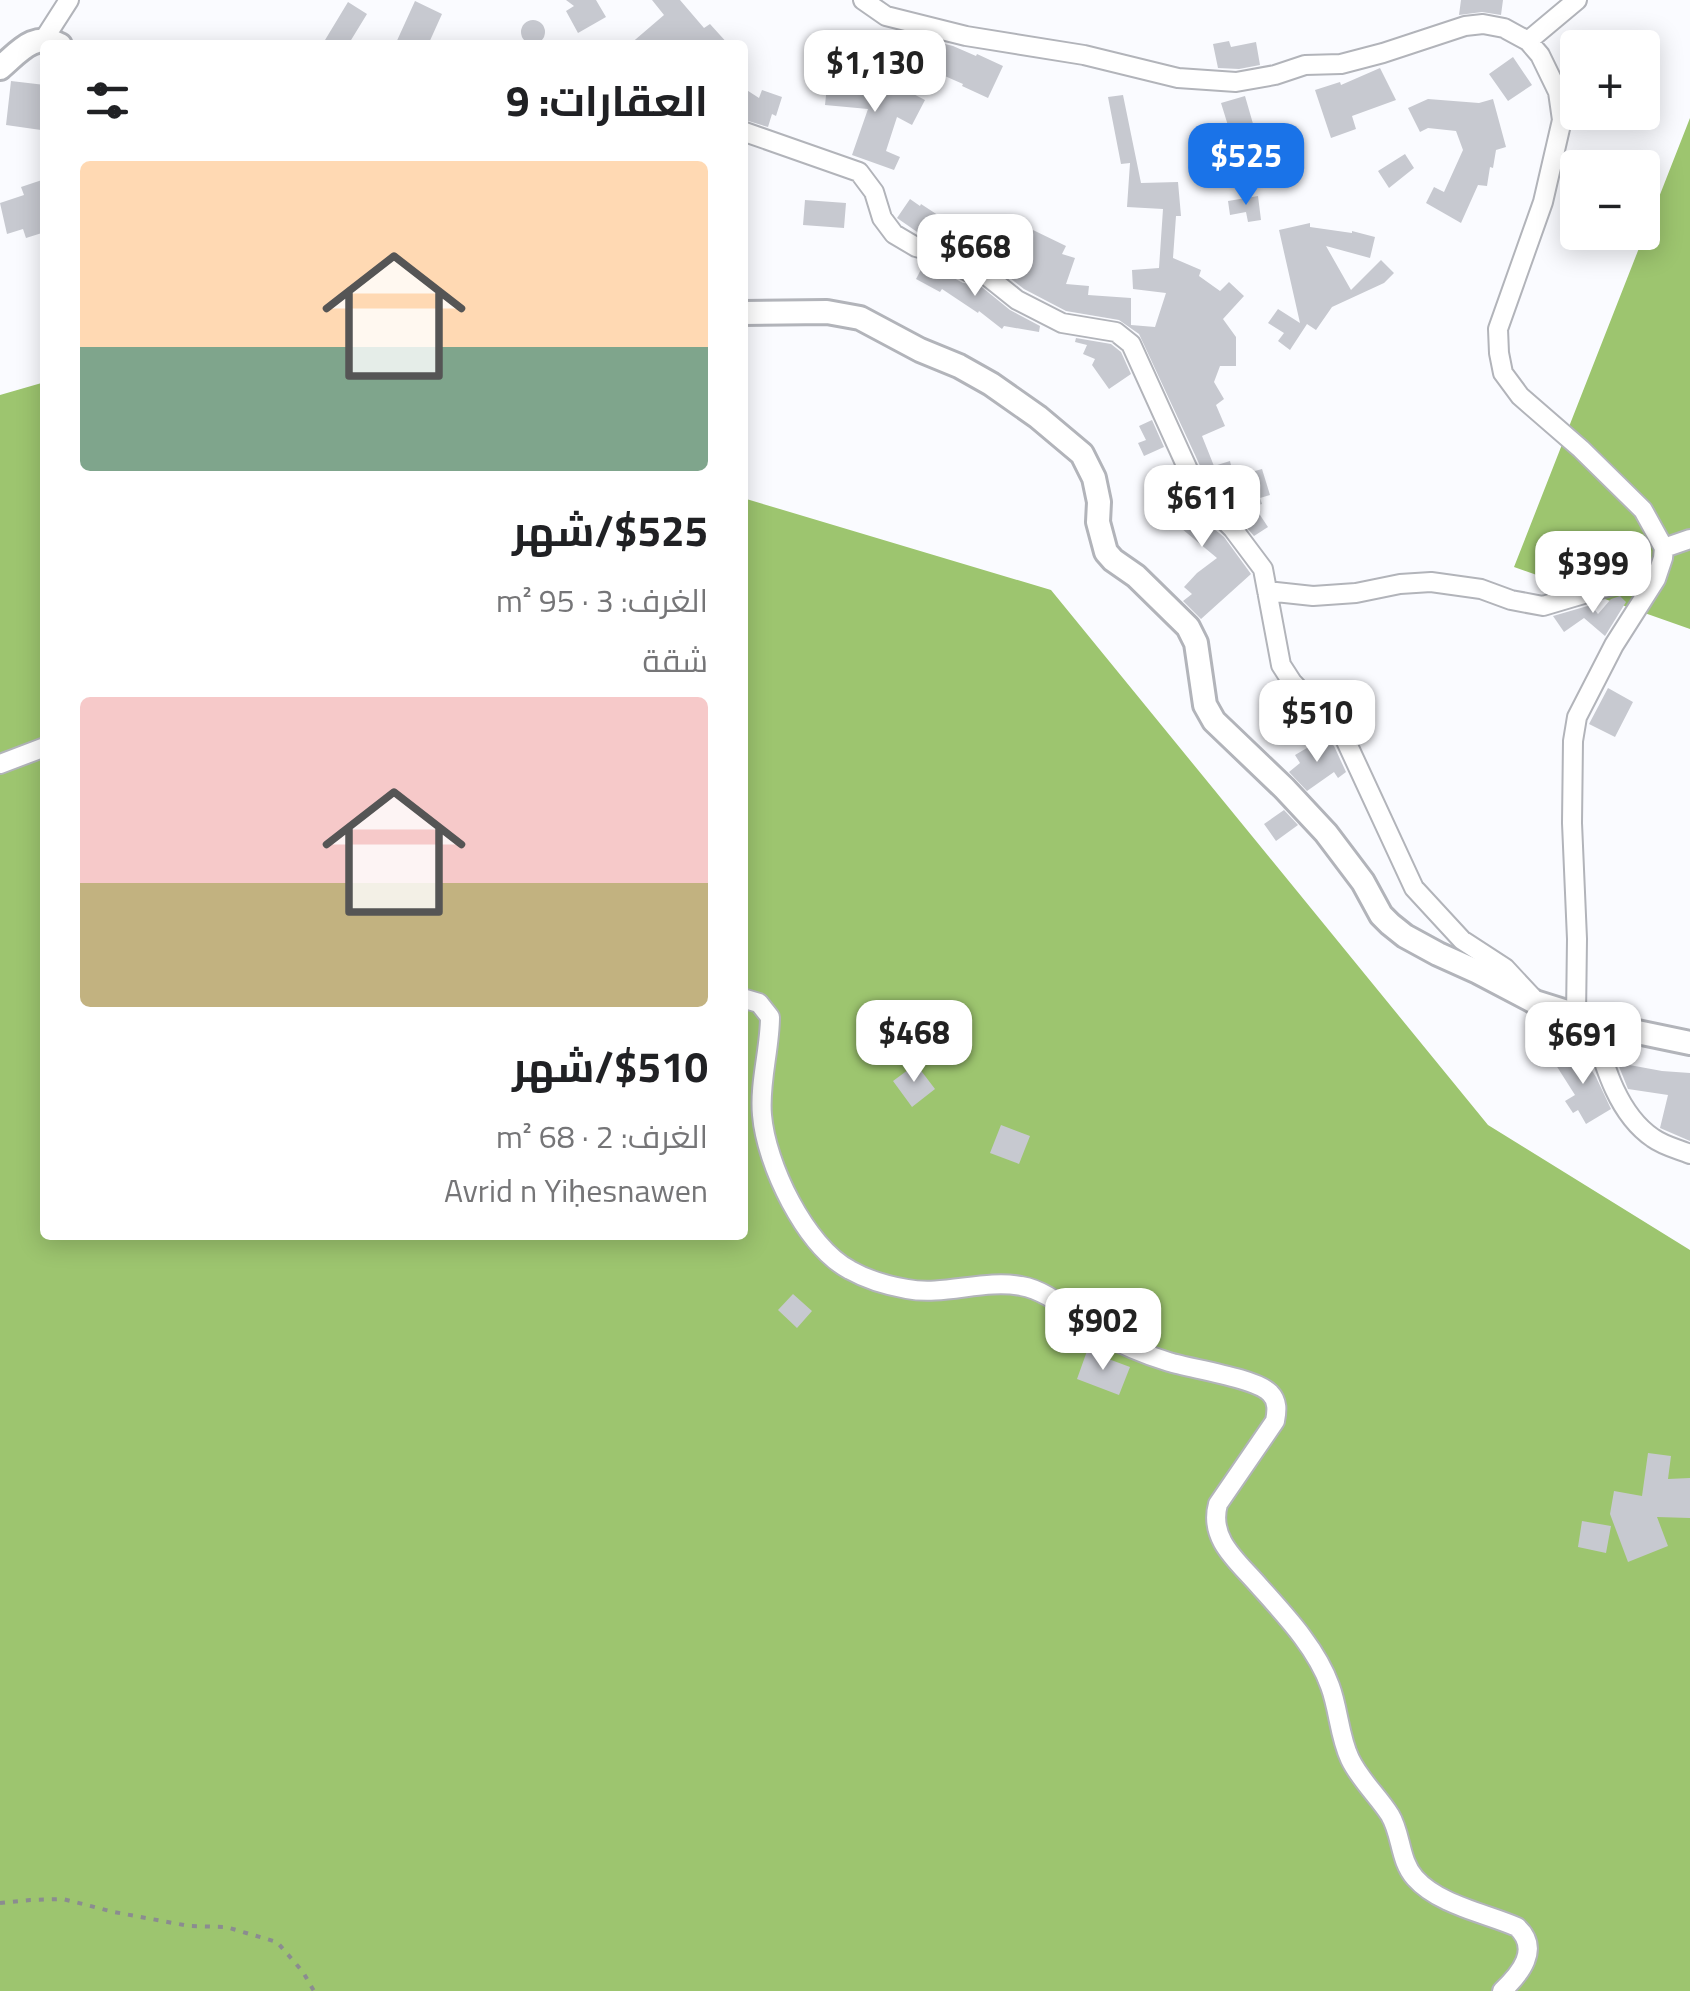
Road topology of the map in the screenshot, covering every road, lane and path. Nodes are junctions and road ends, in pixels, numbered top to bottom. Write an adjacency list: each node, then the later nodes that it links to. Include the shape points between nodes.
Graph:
1 (69, 0): 4 (street)
2 (862, 0): 5 (street, via 886,16 966,36 1178,78 1236,82 1305,64 1341,64 1465,26 1504,28)
3 (1577, 0): 5 (street)
4 (53, 40)
5 (1528, 41): 11 (street, via 1558,92 1562,120 1544,202 1498,329 1503,373 1643,510)
6 (40, 43): 7 (street)
7 (0, 68)
8 (748, 134): 13 (street, via 860,172 894,234 968,272 982,272 1062,323 1116,332 1131,344 1205,507 1263,569)
9 (748, 314): 17 (street, via 860,318 990,384 1072,444 1094,478 1106,552 1188,627 1214,721 1326,834 1390,924)
10 (1690, 539): 11 (street)
11 (1664, 548): 12 (street)
12 (1658, 572): 13 (street, via 1543,606 1431,582 1314,596); 18 (street, via 1577,717 1572,823)
13 (1267, 591): 17 (street, via 1281,665 1345,739 1414,888)
14 (40, 750): 15 (street)
15 (0, 764)
16 (748, 1000): 23 (street, via 770,1017 762,1114 776,1171 793,1208 836,1261 909,1290 1020,1285 1165,1361 1271,1393 1275,1421 1218,1504 1218,1531 1316,1658 1352,1763 1391,1816 1414,1877 1428,1890 1525,1934 1528,1956)
17 (1534, 1002): 18 (street)
18 (1583, 1018): 19 (street); 20 (street, via 1637,1124 1655,1140)
19 (1690, 1043)
20 (1690, 1154)
21 (0, 1904): 22 (path, via 63,1899 189,1926 226,1927 277,1942)
22 (314, 1991)
23 (1502, 1991)

